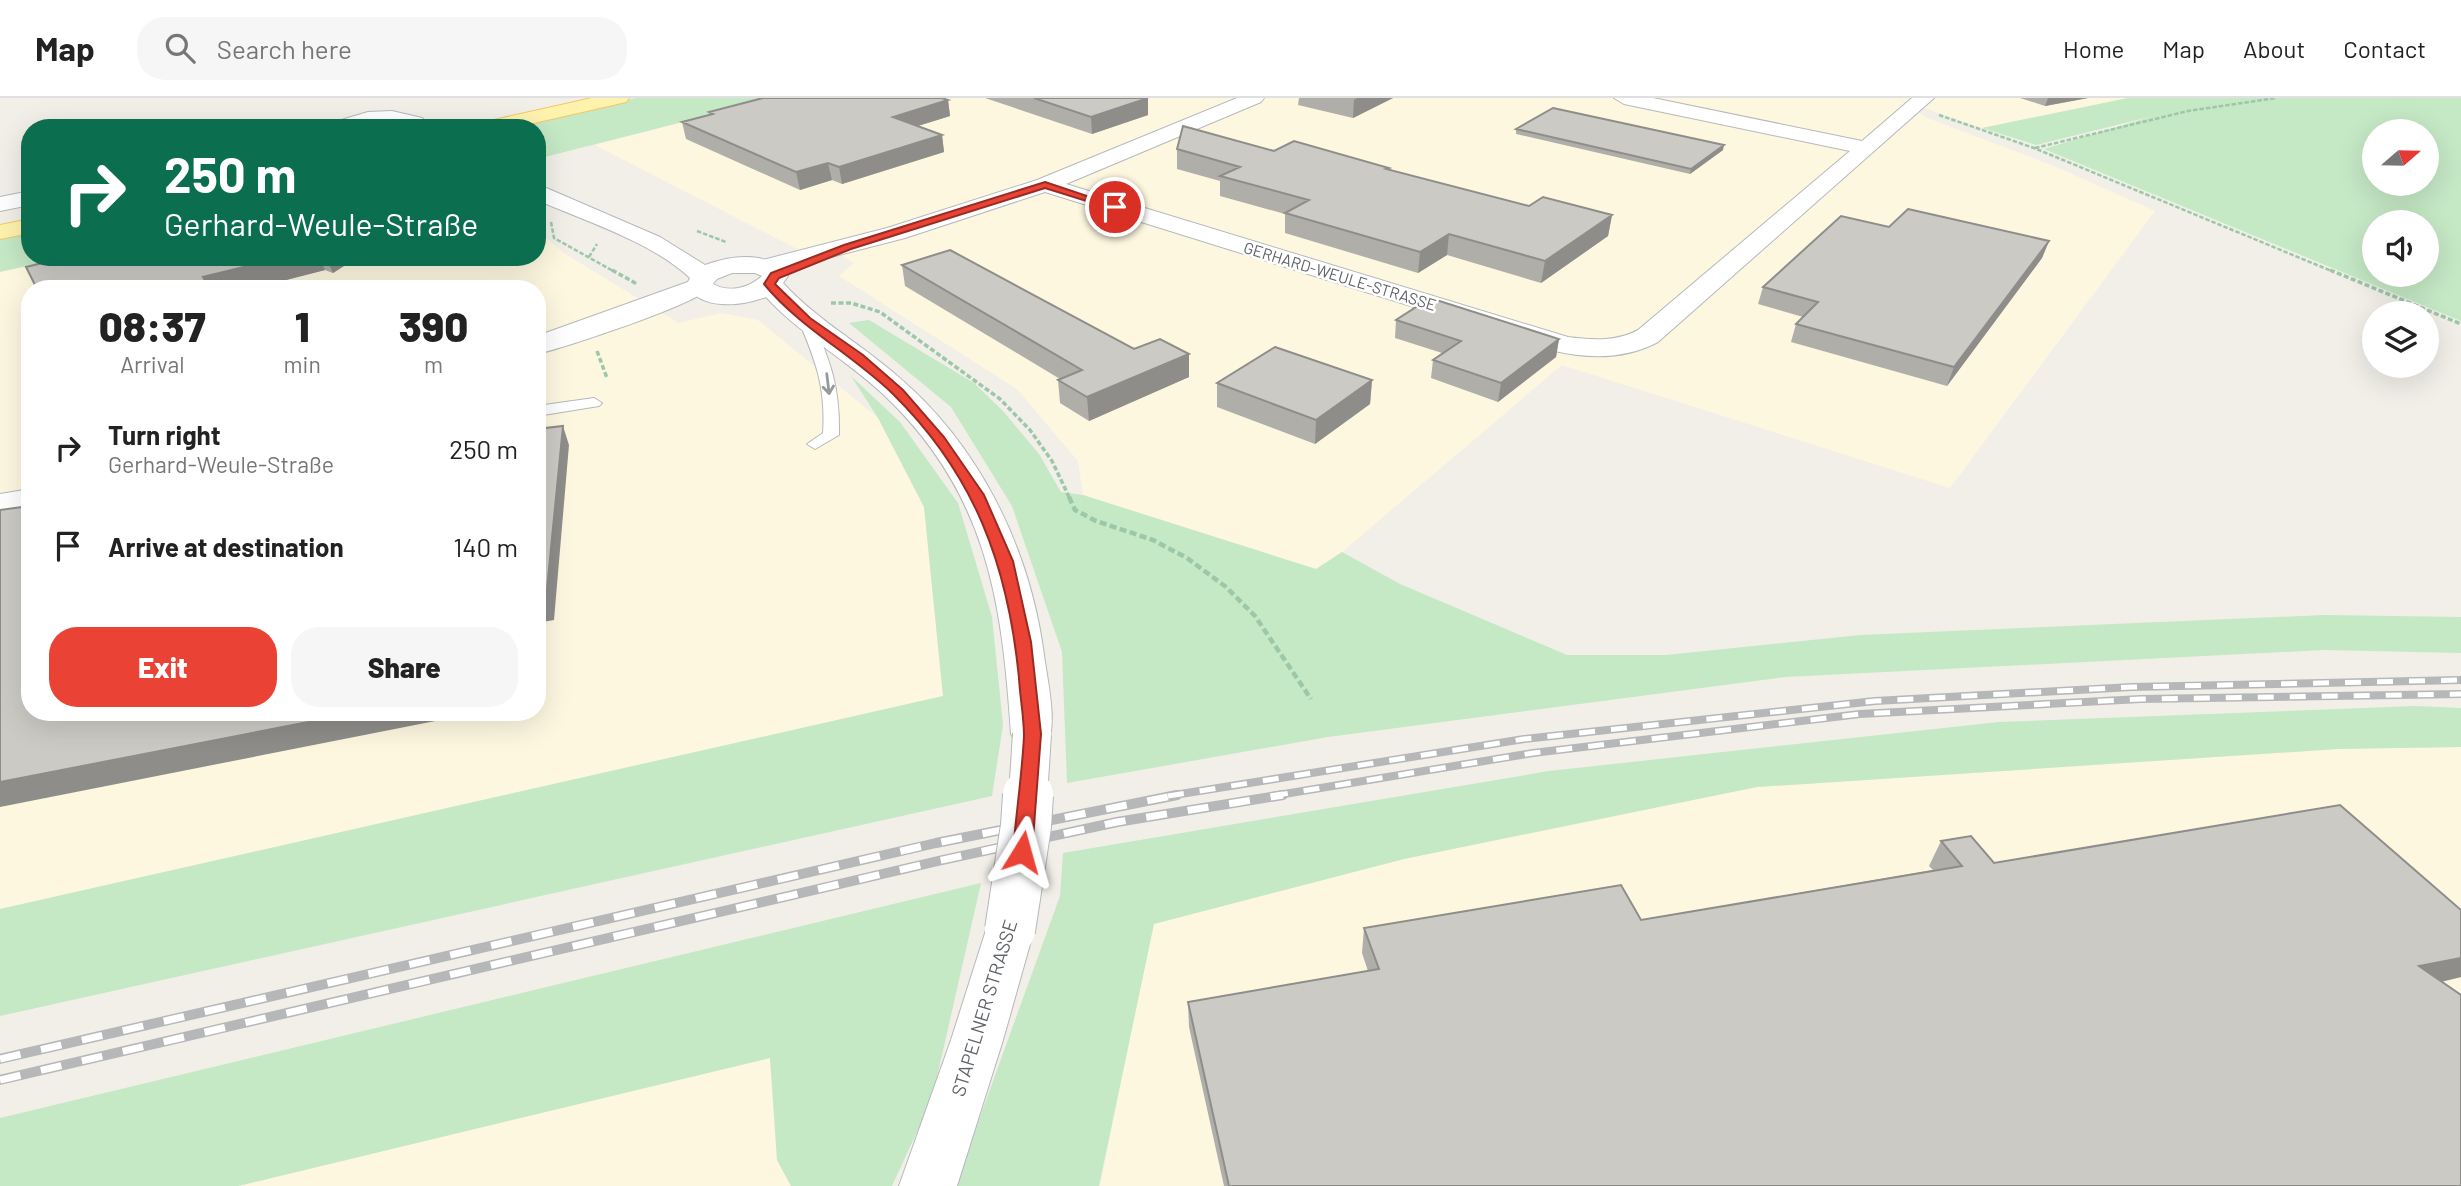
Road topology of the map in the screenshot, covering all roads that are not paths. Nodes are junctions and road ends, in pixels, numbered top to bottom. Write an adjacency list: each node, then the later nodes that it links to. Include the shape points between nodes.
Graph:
1 (619, 98): 7 (main road)
2 (1254, 98): 9 (street)
3 (1624, 98): 8 (street)
4 (1919, 102): 8 (street, GERHARD-WEULE-STRASSE)
5 (374, 119): 6 (street)
6 (407, 119)
7 (524, 119)
8 (1867, 148): 9 (street, GERHARD-WEULE-STRASSE, via 1648,336 1608,348 1565,345)
9 (1045, 185): 16 (street)
10 (546, 195): 15 (street, STAPELNER STRASSE)
11 (21, 200): 12 (street)
12 (0, 204)
13 (21, 228): 14 (main road)
14 (0, 232)
15 (647, 240): 16 (street, STAPELNER STRASSE); 17 (street, STAPELNER STRASSE, via 693,265)
16 (762, 273): 17 (street, via 719,269); 18 (street, STAPELNER STRASSE); 19 (street, STAPELNER STRASSE)
17 (703, 285): 18 (street, STAPELNER STRASSE); 20 (street); 20 (street)
18 (741, 295): 19 (street, STAPELNER STRASSE)
19 (801, 316): 24 (lane, one-way to 24, via 826,368 832,412 831,435); 27 (street, STAPELNER STRASSE, bridge, via 859,357 898,393 939,440 977,495 1006,561 1023,642 1032,734 1026,826 1010,929)
20 (608, 321): 21 (street)
21 (546, 341)
22 (594, 403): 23 (lane)
23 (546, 410)
24 (815, 444)
25 (21, 501): 26 (street)
26 (0, 505)
27 (928, 1186)

